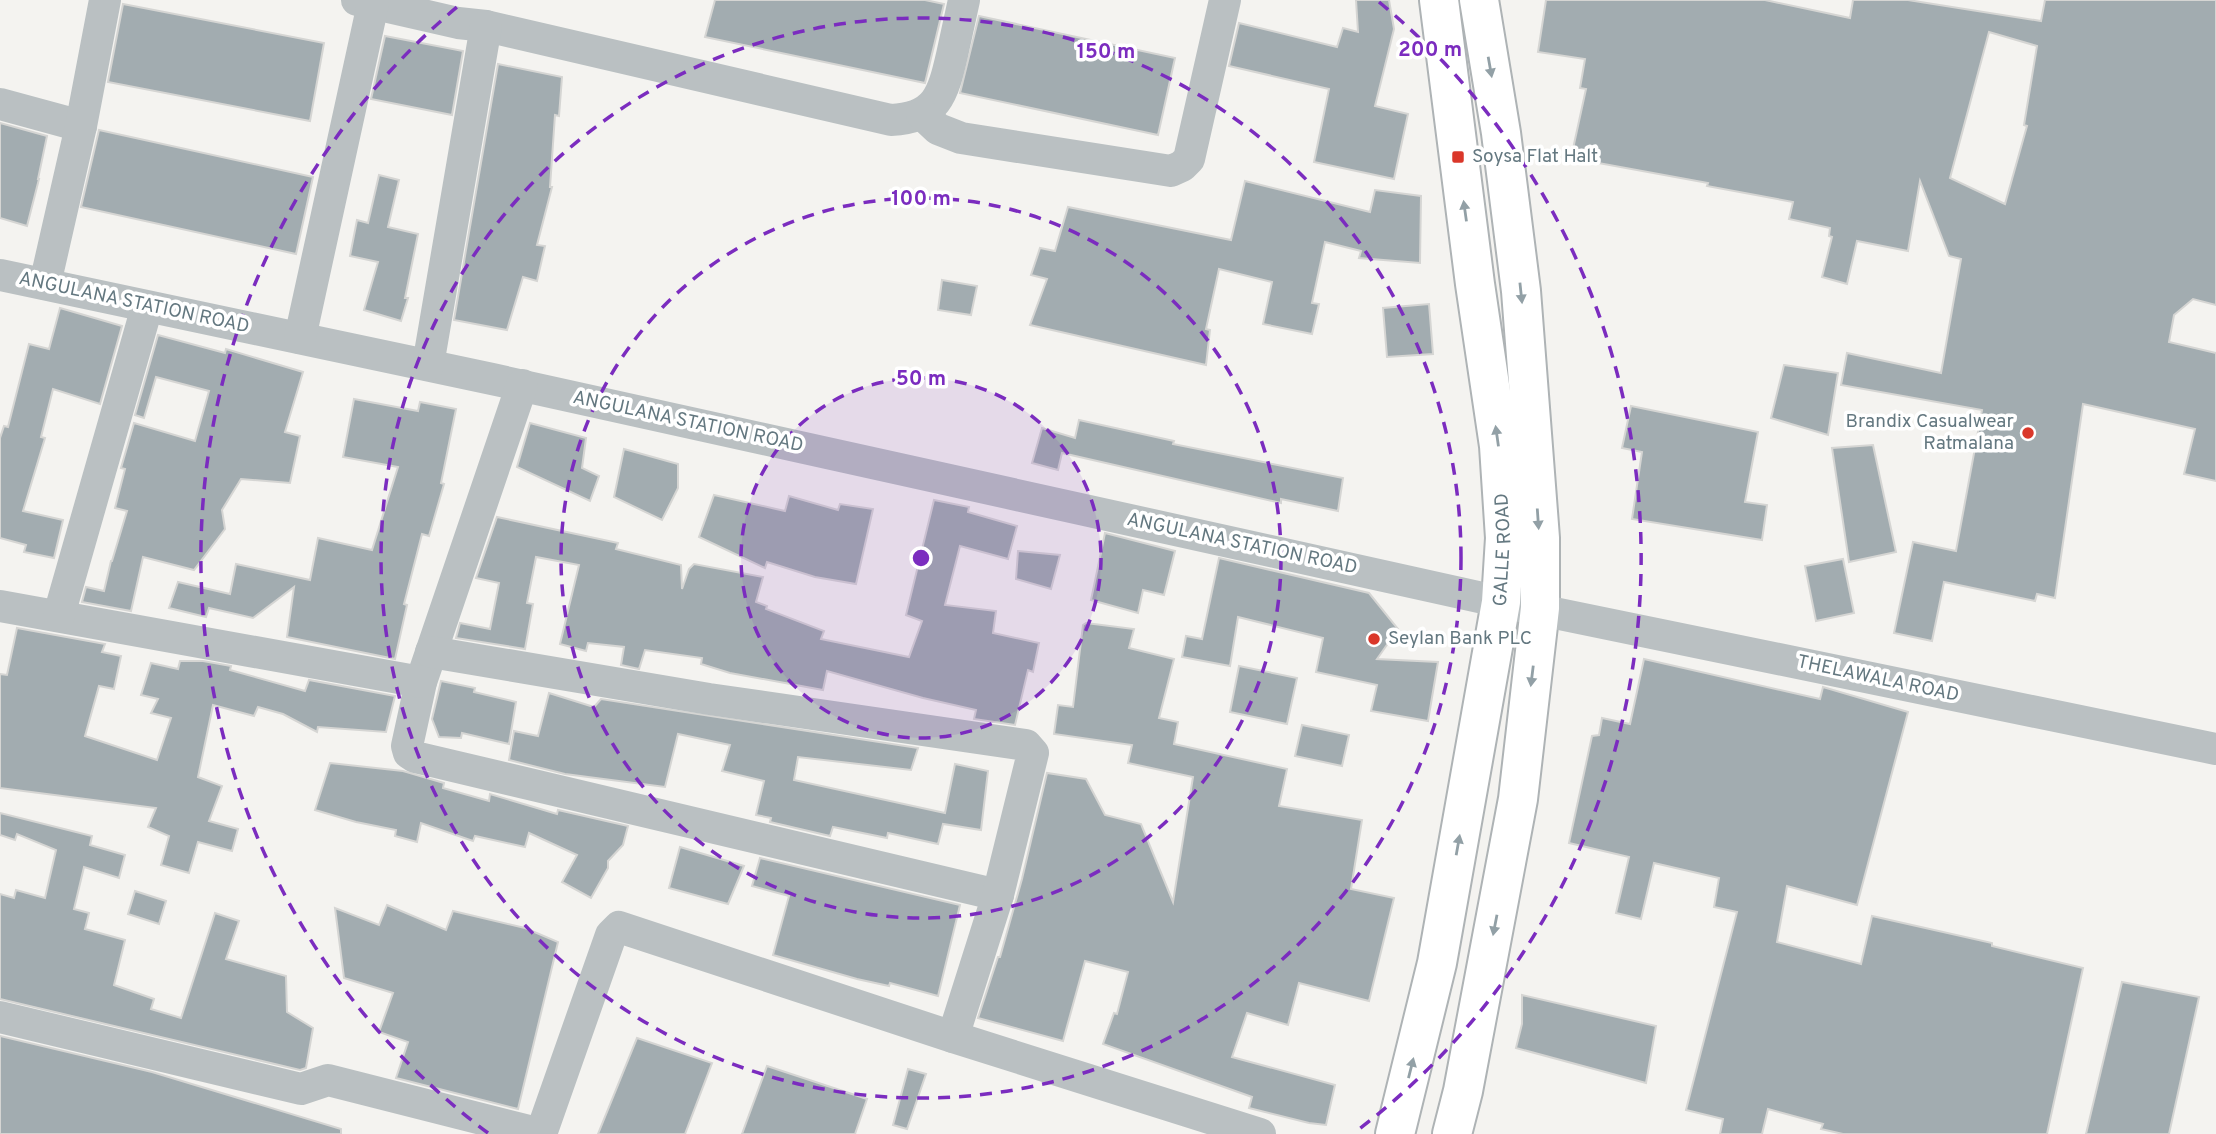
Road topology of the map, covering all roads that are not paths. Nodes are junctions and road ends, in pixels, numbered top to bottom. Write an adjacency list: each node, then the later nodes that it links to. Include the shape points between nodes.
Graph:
1 (105, 0): 10 (street)
2 (964, 0): 9 (street, via 945,86 934,105)
3 (1225, 0): 9 (street, via 1189,159 1171,171 961,138 938,129)
4 (1439, 0): 17 (highway, GALLE ROAD, one-way to 4, via 1506,538 1499,446)
5 (1479, 0): 19 (highway, GALLE ROAD, one-way to 19, via 1502,133 1521,291 1540,538)
6 (365, 2): 7 (street); 14 (street)
7 (469, 16): 9 (street, via 891,120); 15 (street)
8 (0, 104): 10 (street)
9 (922, 114)
10 (81, 126): 12 (street)
11 (0, 275): 12 (street, ANGULANA STATION ROAD)
12 (45, 284): 13 (street, ANGULANA STATION ROAD)
13 (147, 307): 14 (street, ANGULANA STATION ROAD); 20 (street)
14 (300, 338): 15 (street, ANGULANA STATION ROAD)
15 (428, 365): 16 (street, ANGULANA STATION ROAD)
16 (522, 385): 17 (street, ANGULANA STATION ROAD); 21 (street)
17 (1501, 602): 19 (street, ANGULANA STATION ROAD); 28 (highway, GALLE ROAD, one-way to 17, via 1437,962)
18 (0, 606): 20 (street)
19 (1540, 608): 23 (street, THELAWALA ROAD); 29 (highway, GALLE ROAD, one-way to 29, via 1518,799)
20 (59, 615): 22 (street)
21 (431, 652): 22 (street); 24 (street, via 709,699 1026,745 1033,753)
22 (421, 682): 24 (street, via 407,746 415,757)
23 (2216, 749)
24 (998, 895): 26 (street)
25 (0, 1017): 26 (street, via 301,1089 328,1080 541,1134 611,935 619,927)
26 (953, 1037): 27 (street)
27 (1260, 1134)
28 (1395, 1134)
29 (1452, 1134)

